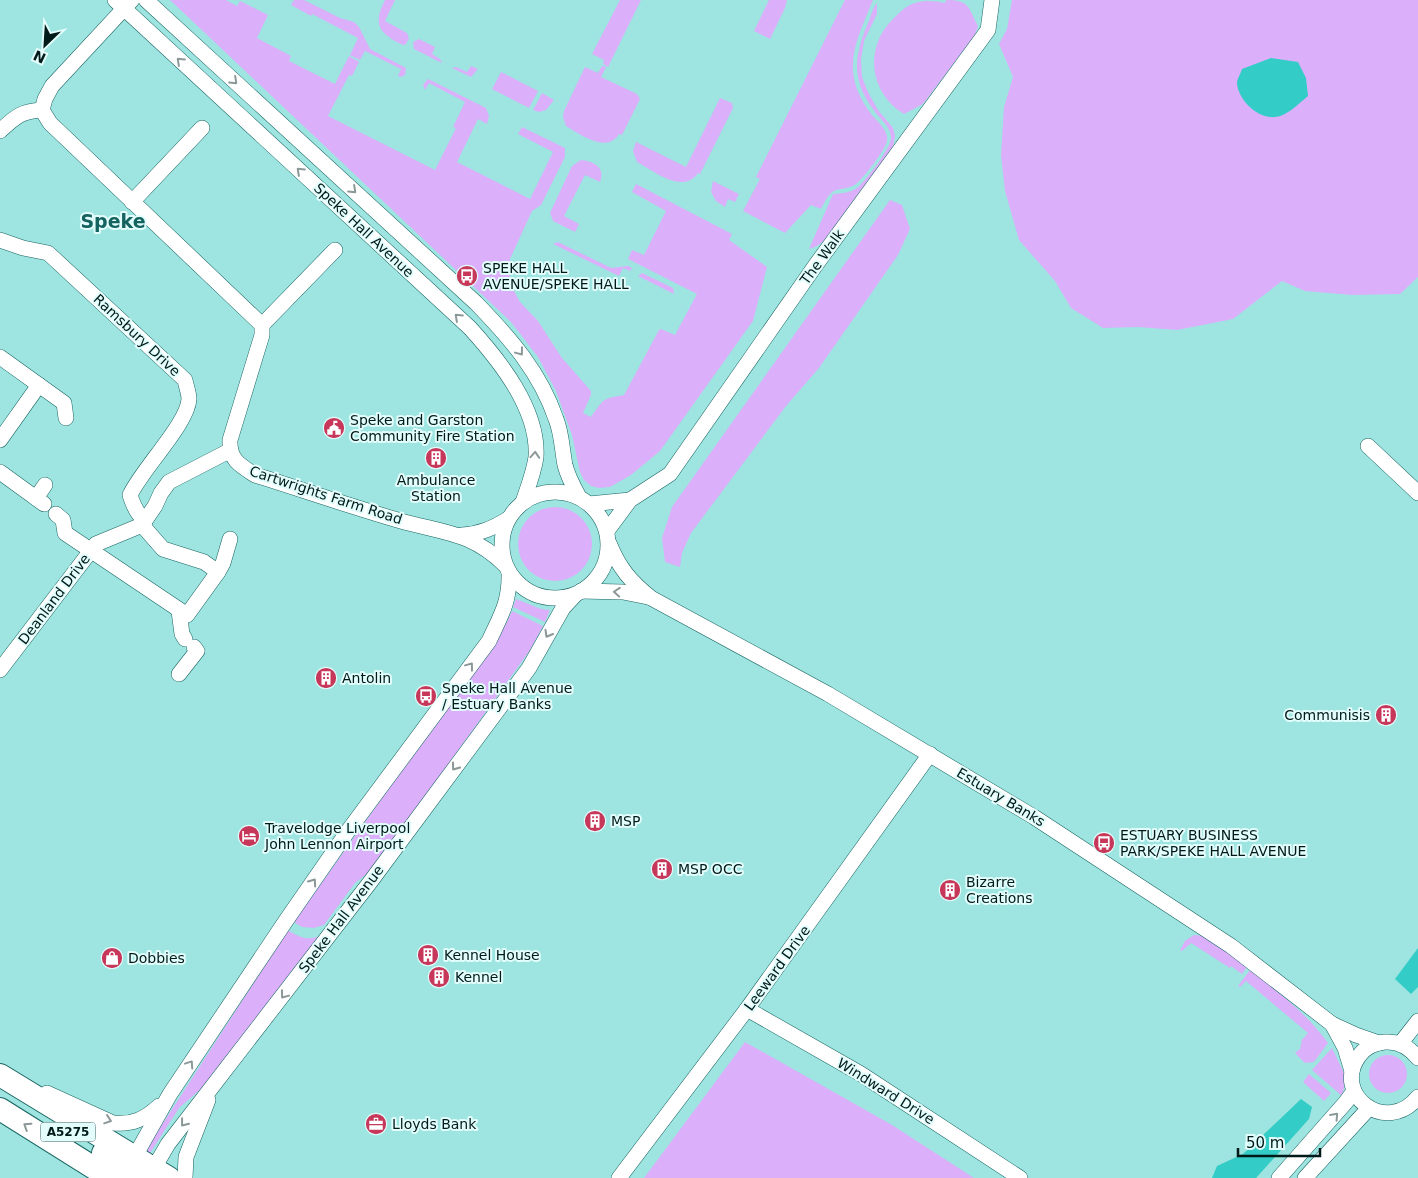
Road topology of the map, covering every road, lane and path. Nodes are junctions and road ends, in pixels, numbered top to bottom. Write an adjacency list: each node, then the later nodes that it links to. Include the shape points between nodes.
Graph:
1 (146, 0): 20 (street, Speke Hall Avenue, one-way to 20, via 502,329 519,349 547,396 557,421 569,479)
2 (992, 0): 21 (street, The Walk, via 988,30 815,266 670,474)
3 (123, 3): 4 (street, via 52,86); 22 (street, Speke Hall Avenue, one-way to 3, via 536,458 536,443 523,402 492,352)
4 (42, 110): 6 (street, via 28,110); 7 (street, via 50,123)
5 (202, 128): 7 (street)
6 (0, 131)
7 (132, 202): 10 (street)
8 (0, 240): 25 (street, Ramsbury Drive, via 48,253 185,380 189,399 186,412 130,495)
9 (335, 250): 10 (street)
10 (262, 325): 16 (street, via 262,335)
11 (1, 360): 12 (street)
12 (39, 385): 13 (street, via 64,403); 14 (street)
13 (66, 418)
14 (0, 440)
15 (1368, 446): 19 (street)
16 (229, 451): 25 (street, via 169,482); 26 (street, Cartwrights Farm Road, via 240,466 255,475)
17 (0, 472): 18 (street, via 40,501)
18 (45, 485)
19 (1418, 493)
20 (584, 500): 21 (street, The Walk); 22 (street, via 552,491 537,494); 27 (street, via 600,516)
21 (630, 500): 27 (street, The Walk)
22 (523, 502): 24 (street)
23 (56, 514): 29 (street, via 63,520 65,533)
24 (508, 519): 26 (street, Cartwrights Farm Road, via 478,534); 30 (street, via 502,534)
25 (143, 523): 29 (street, Deanland Drive, via 96,544); 31 (street, via 163,549 204,562)
26 (460, 536): 30 (street, Cartwrights Farm Road, via 492,551)
27 (608, 537): 32 (street, via 602,570); 33 (street, Estuary Banks, via 625,574)
28 (230, 539): 31 (street)
29 (91, 550): 34 (street); 35 (street, Deanland Drive)
30 (507, 569): 32 (street, via 514,580 543,597 560,598); 50 (street, one-way to 30, via 348,831 489,641 506,606 510,590)
31 (218, 572): 34 (street, via 187,615)
32 (579, 592): 33 (street, Estuary Banks, one-way to 32, via 623,592); 47 (street, Speke Hall Avenue, one-way to 47, via 562,608 529,668)
33 (652, 598): 37 (street, Estuary Banks)
34 (179, 611): 36 (street, via 181,628 197,651)
35 (0, 670)
36 (179, 674)
37 (930, 754): 38 (street, Leeward Drive); 40 (street, Estuary Banks, via 1059,832 1195,921)
38 (747, 1009): 58 (street, Leeward Drive); 59 (street, Windward Drive, via 861,1074)
39 (1418, 1021): 42 (street)
40 (1332, 1024): 41 (street, Estuary Banks); 45 (street, Estuary Banks, via 1345,1048)
41 (1379, 1042): 42 (street, Estuary Banks); 45 (street, via 1361,1053)
42 (1400, 1044): 43 (street)
43 (1418, 1058)
44 (0, 1071): 50 (street, one-way to 50, via 113,1123 141,1120)
45 (1352, 1071): 49 (street, Estuary Banks)
46 (0, 1075): 55 (highway)
47 (214, 1085): 55 (street, Speke Hall Avenue, one-way to 55, via 168,1144); 57 (street, via 186,1158)
48 (0, 1090): 55 (highway, A5275)
49 (1354, 1091): 52 (street); 60 (street, one-way to 49)
50 (170, 1094): 55 (street)
51 (1415, 1105): 52 (street, via 1392,1114)
52 (1369, 1108): 61 (street)
53 (0, 1109): 54 (highway, one-way to 53)
54 (53, 1143): 55 (highway); 56 (highway, A5275, via 69,1159)
55 (138, 1173)
56 (80, 1178)
57 (185, 1178)
58 (619, 1178)
59 (1020, 1178)
60 (1279, 1178)
61 (1305, 1178)

